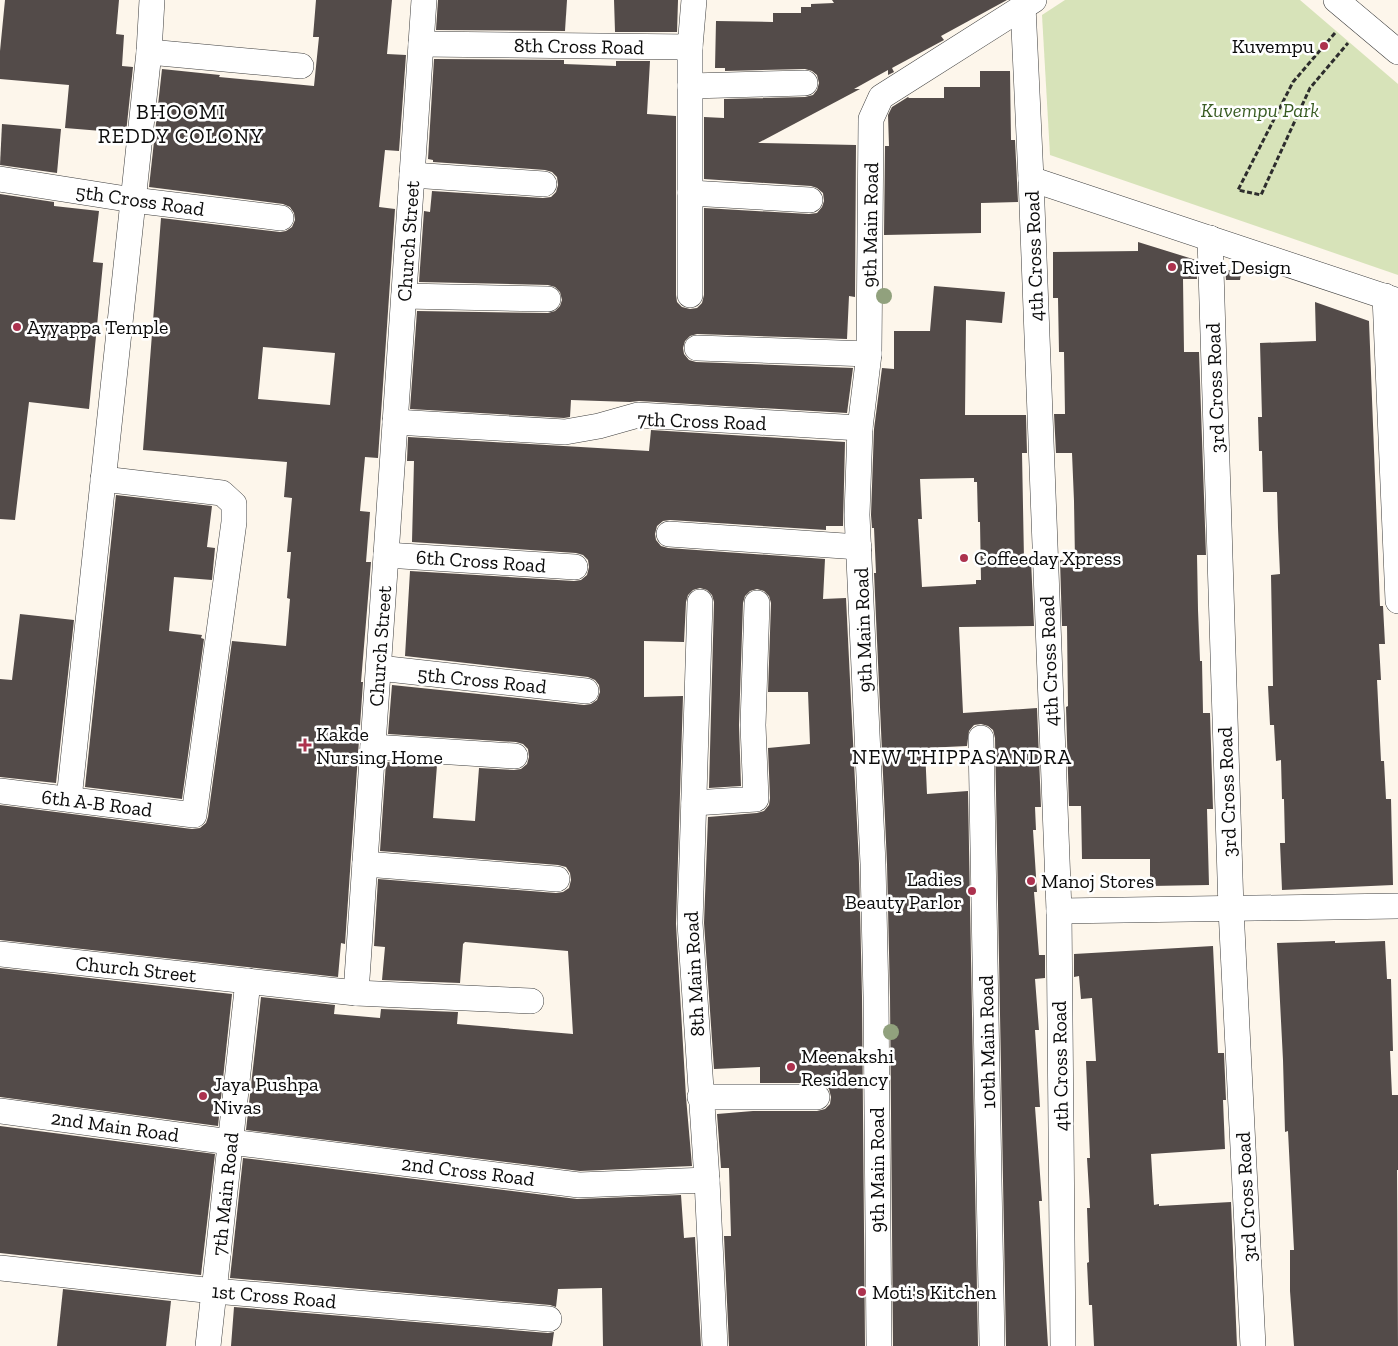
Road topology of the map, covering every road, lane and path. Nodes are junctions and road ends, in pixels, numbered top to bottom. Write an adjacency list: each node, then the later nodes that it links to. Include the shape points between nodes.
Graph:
1 (152, 0): 8 (street)
2 (424, 0): 6 (street, Church Street)
3 (694, 0): 7 (street)
4 (1028, 3): 15 (street, 4th Cross Road); 27 (street, 9th Main Road, via 881,97 871,119)
5 (1351, 13): 5 (path, via 1293,82 1238,190 1260,195 1310,88); 9 (street)
6 (422, 44): 7 (street, 8th Cross Road); 13 (street, Church Street)
7 (690, 47): 12 (street)
8 (149, 52): 10 (street); 18 (street)
9 (1398, 52)
10 (301, 66)
11 (805, 83): 12 (street)
12 (690, 86): 17 (street)
13 (412, 175): 16 (street); 23 (street, Church Street)
14 (0, 179): 18 (street, 5th Cross Road)
15 (1031, 179): 21 (street); 50 (street, 4th Cross Road)
16 (544, 184)
17 (690, 193): 19 (street); 22 (street)
18 (133, 200): 20 (street, 5th Cross Road); 30 (street)
19 (810, 200)
20 (281, 218)
21 (1210, 238): 24 (street); 49 (street, 3rd Cross Road)
22 (690, 295)
23 (404, 296): 25 (street); 28 (street, Church Street)
24 (1391, 298): 35 (street)
25 (548, 299)
26 (697, 348): 27 (street)
27 (869, 354): 29 (street, 9th Main Road)
28 (395, 422): 29 (street, 7th Cross Road, via 565,432 638,415); 33 (street, Church Street)
29 (860, 428): 32 (street, 9th Main Road)
30 (103, 479): 44 (street); 44 (street, 6th A-B Road, via 222,493 234,504 234,522 194,815)
31 (669, 534): 32 (street)
32 (859, 547): 65 (street, 9th Main Road, via 876,997)
33 (386, 555): 34 (street, 6th Cross Road); 38 (street, Church Street)
34 (575, 567)
35 (1398, 600)
36 (700, 602): 45 (street, 8th Main Road)
37 (757, 604): 45 (street, via 756,799)
38 (379, 668): 39 (street, 5th Cross Road); 41 (street, Church Street)
39 (586, 691)
40 (981, 738): 66 (street, 10th Main Road)
41 (373, 747): 42 (street); 46 (street, Church Street)
42 (515, 756)
43 (0, 791): 44 (street, 6th A-B Road)
44 (69, 798)
45 (694, 803): 56 (street, 8th Main Road, via 690,923)
46 (365, 864): 47 (street); 53 (street, Church Street)
47 (557, 879)
48 (1398, 906): 49 (street)
49 (1231, 909): 50 (street); 68 (street, 3rd Cross Road)
50 (1058, 911): 67 (street, 4th Cross Road)
51 (0, 954): 52 (street, Church Street)
52 (248, 982): 53 (street, Church Street); 58 (street, 7th Main Road)
53 (356, 993): 54 (street)
54 (531, 1001)
55 (817, 1096): 56 (street)
56 (700, 1097): 59 (street, 8th Main Road)
57 (0, 1111): 58 (street, 2nd Main Road)
58 (230, 1142): 59 (street, 2nd Cross Road, via 579,1185); 61 (street, 7th Main Road)
59 (707, 1180): 64 (street, 8th Main Road)
60 (0, 1268): 61 (street, 1st Cross Road)
61 (214, 1292): 62 (street, 1st Cross Road); 63 (street, 7th Main Road)
62 (549, 1319)
63 (208, 1346)
64 (714, 1346)
65 (879, 1346)
66 (992, 1346)
67 (1063, 1346)
68 (1253, 1346)

